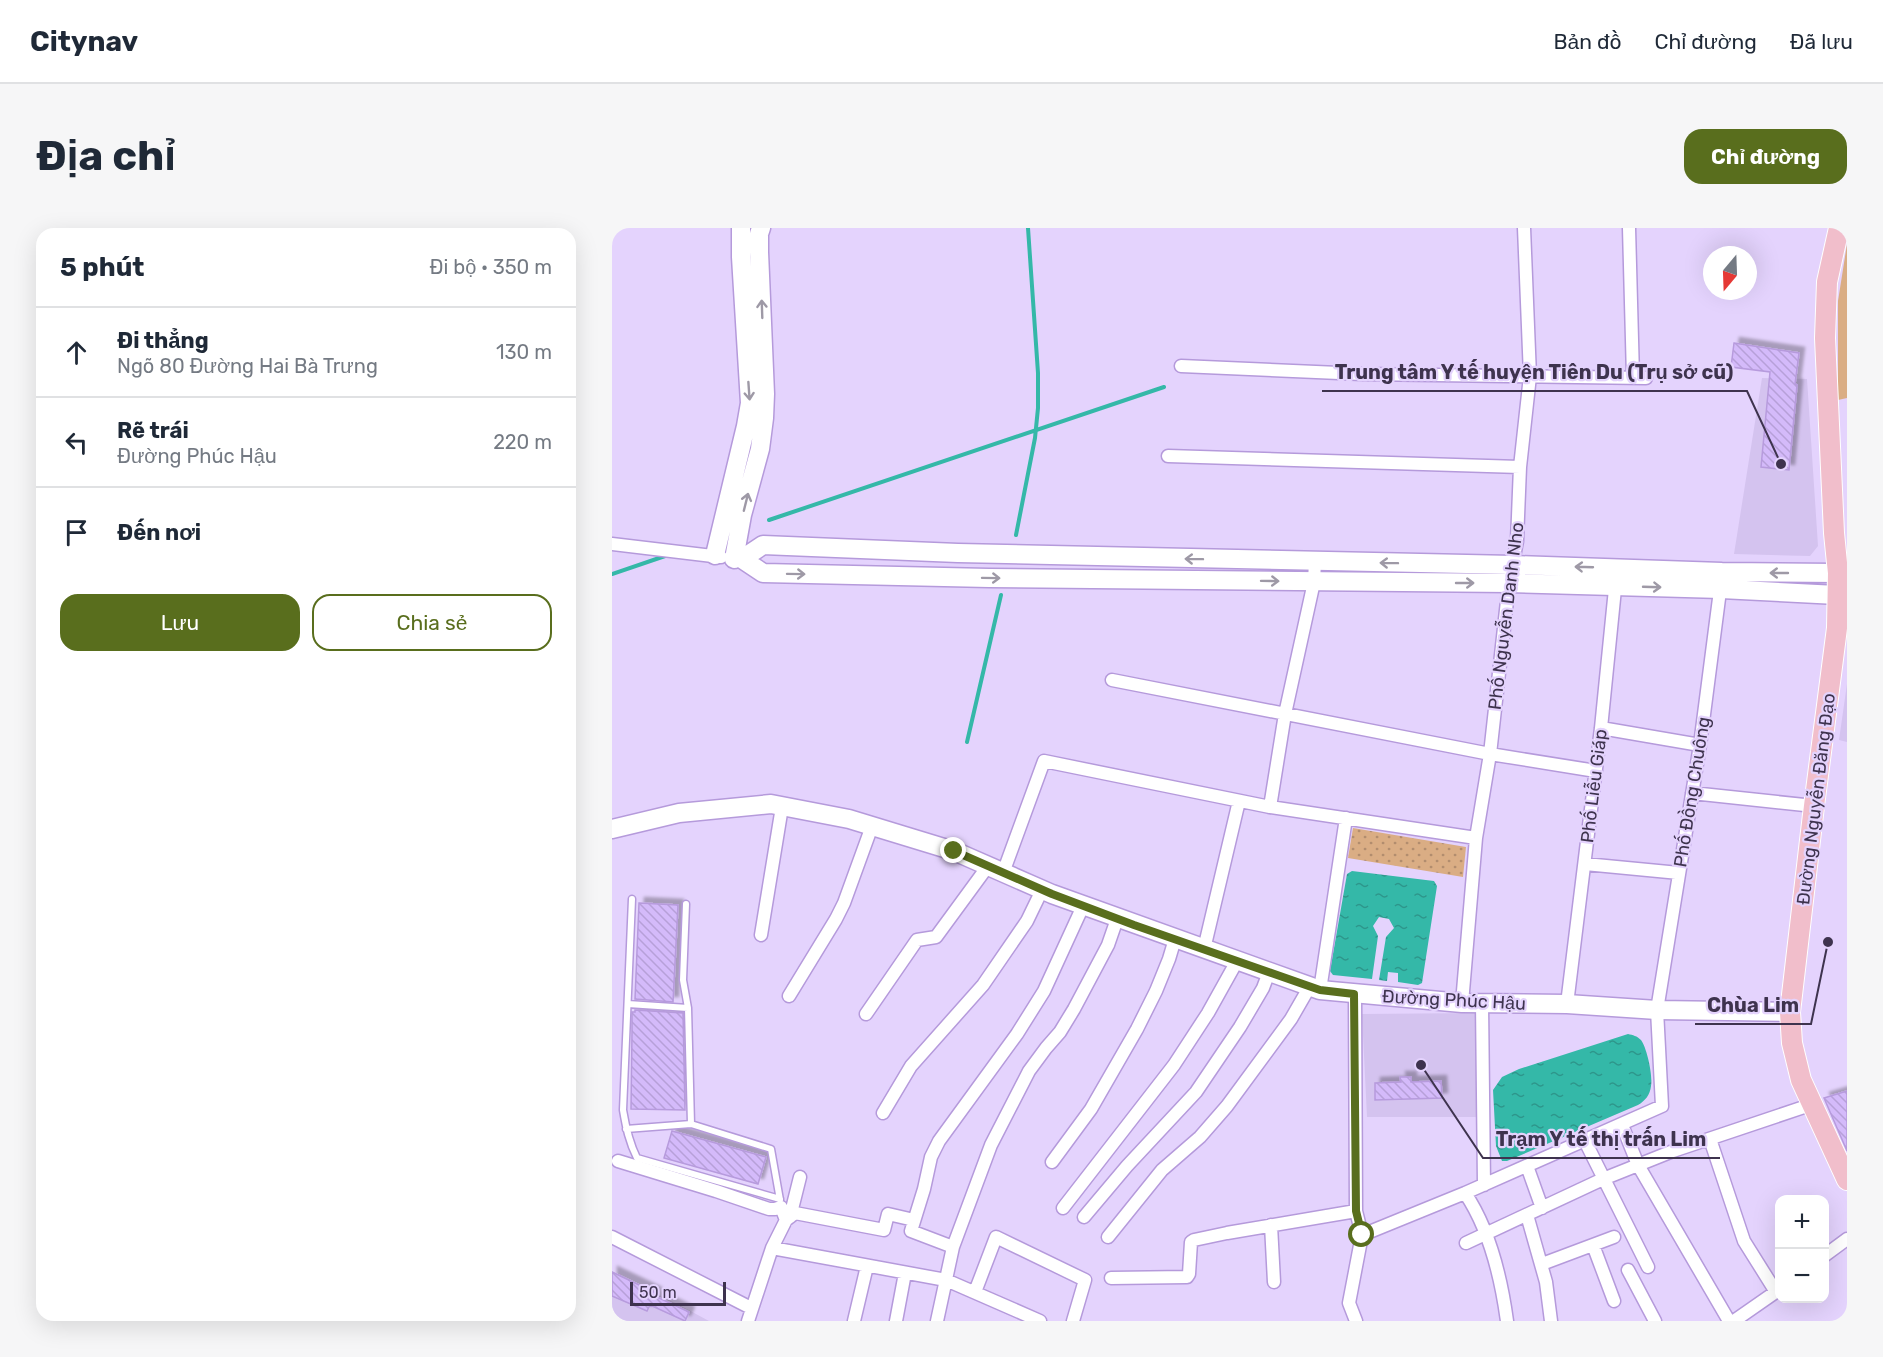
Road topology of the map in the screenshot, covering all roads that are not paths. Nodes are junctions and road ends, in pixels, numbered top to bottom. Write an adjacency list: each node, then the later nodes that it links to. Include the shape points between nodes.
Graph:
1 (741, 228): 13 (street, one-way to 13, via 750,403)
2 (761, 228): 15 (street, one-way to 2, via 742,515 764,418)
3 (1524, 228): 7 (street, Phố Nguyễn Danh Nho)
4 (1629, 228): 8 (street)
5 (1839, 228): 18 (main road, Đường Nguyễn Đăng Đạo, via 1827,282 1826,338)
6 (1181, 366): 7 (street)
7 (1530, 376): 8 (street); 11 (street, Phố Nguyễn Danh Nho)
8 (1633, 377): 9 (street)
9 (1647, 378)
10 (1168, 456): 11 (street)
11 (1520, 467): 17 (street, Phố Nguyễn Danh Nho)
12 (612, 544): 13 (street)
13 (715, 555): 15 (street)
14 (1146, 557): 15 (street, via 763,545); 16 (street, one-way to 14); 20 (street)
15 (738, 559): 20 (street, one-way to 20, via 763,573)
16 (1315, 561): 17 (street, one-way to 16); 22 (street)
17 (1513, 565): 19 (street, one-way to 17); 23 (street, Phố Nguyễn Danh Nho)
18 (1838, 573): 21 (street, one-way to 21); 24 (main road, Đường Nguyễn Đăng Đạo)
19 (1616, 577): 21 (street); 23 (street); 28 (street, Phố Liễu Giáp)
20 (1145, 580): 22 (street, one-way to 22)
21 (1721, 581): 24 (street); 29 (street, Phố Đồng Chuông)
22 (1314, 582): 23 (street, one-way to 23); 27 (street)
23 (1509, 583): 30 (street, Phố Nguyễn Danh Nho)
24 (1837, 595): 25 (main road, Đường Nguyễn Đăng Đạo)
25 (1842, 622): 34 (main road, Đường Nguyễn Đăng Đạo)
26 (1112, 680): 27 (street)
27 (1285, 714): 30 (street); 36 (street)
28 (1601, 728): 29 (street); 31 (street, Phố Liễu Giáp)
29 (1700, 745): 32 (street, Phố Đồng Chuông)
30 (1490, 754): 31 (street); 40 (street, Phố Nguyễn Danh Nho)
31 (1596, 771): 41 (street, Phố Liễu Giáp)
32 (1692, 793): 34 (street); 43 (street, Phố Đồng Chuông)
33 (1239, 801): 36 (street); 42 (street, via 1044,761); 51 (street)
34 (1814, 806): 63 (main road, Đường Nguyễn Đăng Đạo)
35 (782, 807): 38 (street, Đường Phúc Hậu); 39 (street, Đường Phúc Hậu, via 771,804 679,813); 49 (street)
36 (1270, 807): 37 (street)
37 (1346, 818): 40 (street); 54 (street)
38 (872, 826): 42 (street, Đường Phúc Hậu, via 954,851); 56 (street, via 844,903)
39 (612, 829)
40 (1476, 838): 57 (street, Phố Nguyễn Danh Nho)
41 (1585, 864): 43 (street); 59 (street, Phố Liễu Giáp)
42 (995, 870): 44 (street, Đường Phúc Hậu); 64 (street, via 936,937 917,940)
43 (1679, 873): 62 (street, Phố Đồng Chuông)
44 (1042, 890): 47 (street, Đường Phúc Hậu); 66 (street, via 1027,921 983,986 910,1066)
45 (632, 899): 60 (lane)
46 (686, 904): 61 (lane, via 683,980)
47 (1083, 906): 48 (street, Đường Phúc Hậu); 88 (street, via 1044,991 1023,1026 934,1149)
48 (1117, 919): 50 (street, Đường Phúc Hậu); 98 (street, via 1108,945 1074,1009 1029,1071 991,1144)
49 (761, 935)
50 (1175, 939): 51 (street, Đường Phúc Hậu); 73 (street, via 1137,1029 1091,1109)
51 (1204, 949): 52 (street, Đường Phúc Hậu)
52 (1237, 960): 53 (street, Đường Phúc Hậu); 82 (street, via 1174,1065)
53 (1269, 972): 54 (street, Đường Phúc Hậu); 86 (street, via 1240,1027 1196,1092)
54 (1315, 988): 55 (street, Đường Phúc Hậu); 93 (street, via 1227,1106 1200,1137 1162,1170)
55 (1354, 994): 57 (street, Đường Phúc Hậu); 84 (street)
56 (789, 996)
57 (1462, 1003): 58 (street, Đường Phúc Hậu)
58 (1482, 1003): 59 (street, Đường Phúc Hậu); 79 (street)
59 (1567, 1004): 62 (street, Đường Phúc Hậu)
60 (628, 1005): 61 (lane); 69 (lane, via 623,1110)
61 (688, 1008): 67 (lane)
62 (1657, 1010): 63 (street, Đường Phúc Hậu); 68 (street, Phố Đồng Chuông, via 1662,1106)
63 (1790, 1012): 65 (main road, Đường Nguyễn Đăng Đạo, via 1797,1064)
64 (866, 1014)
65 (1813, 1104): 70 (street); 78 (main road, Đường Nguyễn Đăng Đạo)
66 (883, 1113)
67 (691, 1124): 69 (lane); 81 (lane, via 771,1149)
68 (1622, 1125): 71 (street); 74 (street)
69 (626, 1129): 81 (lane, via 637,1158)
70 (1710, 1139): 74 (street); 111 (street, via 1744,1241)
71 (1586, 1141): 75 (street); 77 (street)
72 (618, 1161): 81 (street, via 769,1209)
73 (1052, 1162)
74 (1638, 1165): 77 (street); 126 (street)
75 (1527, 1166): 79 (street); 83 (street)
76 (800, 1177): 87 (street)
77 (1603, 1179): 83 (street); 104 (street)
78 (1847, 1180)
79 (1484, 1185): 80 (street)
80 (1465, 1193): 90 (street); 91 (street)
81 (781, 1203): 87 (street)
82 (1063, 1208)
83 (1542, 1208): 85 (street)
84 (1356, 1211): 89 (street); 91 (street)
85 (1527, 1215): 90 (street); 102 (street)
86 (1084, 1217)
87 (788, 1219): 88 (street, via 795,1213 884,1230 888,1214); 99 (street)
88 (914, 1220): 98 (street, via 911,1231)
89 (1271, 1225): 105 (street, via 1192,1241); 110 (street)
90 (1486, 1233): 96 (street); 123 (street, via 1504,1292)
91 (1362, 1235): 122 (street, via 1349,1303)
92 (612, 1237): 115 (street)
93 (1108, 1237)
94 (1614, 1238): 97 (street)
95 (1847, 1239): 100 (street)
96 (1466, 1243)
97 (1593, 1245): 102 (street); 114 (street)
98 (953, 1247): 109 (street)
99 (772, 1248): 103 (street); 115 (street)
100 (1829, 1252)
101 (1201, 1264): 105 (street)
102 (1542, 1264): 124 (street)
103 (867, 1266): 107 (street); 117 (street)
104 (1648, 1267)
105 (1190, 1270): 108 (street, via 1187,1277)
106 (1628, 1270): 125 (street)
107 (906, 1273): 109 (street); 118 (street)
108 (1111, 1278)
109 (946, 1280): 112 (street); 119 (street)
110 (1274, 1282)
111 (1775, 1287)
112 (975, 1292): 120 (street); 121 (street, via 996,1238 1085,1280)
113 (1775, 1293): 127 (street)
114 (1614, 1301)
115 (751, 1308): 116 (street)
116 (748, 1321)
117 (854, 1321)
118 (896, 1321)
119 (937, 1321)
120 (1040, 1321)
121 (1073, 1321)
122 (1356, 1321)
123 (1507, 1321)
124 (1551, 1321)
125 (1655, 1321)
126 (1729, 1321)
127 (1734, 1321)

